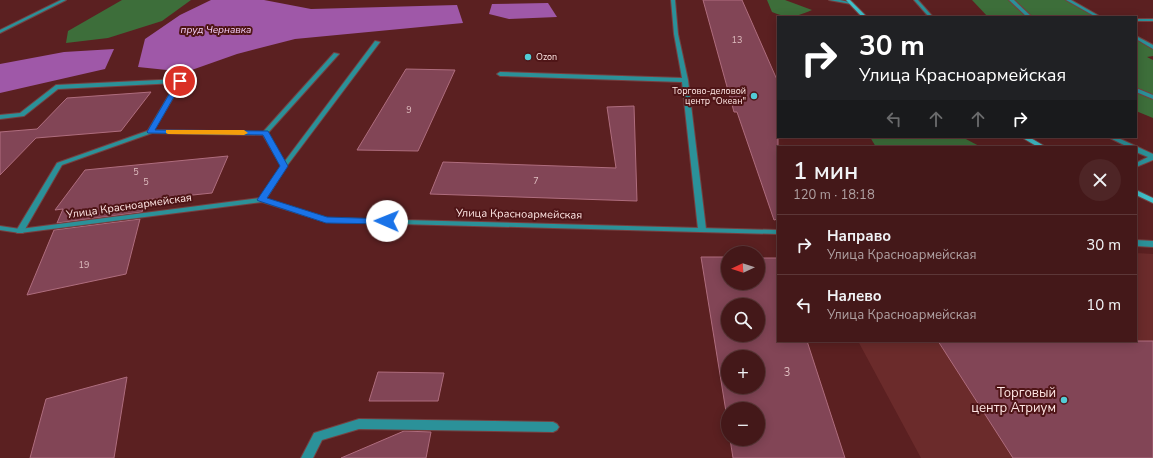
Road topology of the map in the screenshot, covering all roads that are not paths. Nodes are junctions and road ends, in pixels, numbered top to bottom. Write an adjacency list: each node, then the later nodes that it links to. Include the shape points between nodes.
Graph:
1 (64, 0): 14 (street)
2 (673, 0): 20 (street)
3 (831, 0): 7 (street)
4 (916, 0): 9 (street)
5 (1011, 0): 10 (street)
6 (1068, 0): 11 (street)
7 (849, 2): 8 (main road)
8 (864, 16)
9 (930, 16)
10 (1029, 16)
11 (1097, 16)
12 (1137, 20): 13 (street)
13 (1153, 20)
14 (0, 32)
15 (1137, 38): 17 (street)
16 (377, 42): 33 (street)
17 (1153, 47)
18 (336, 54): 25 (street)
19 (500, 74): 20 (street)
20 (684, 80): 38 (street)
21 (1137, 90): 22 (street)
22 (1153, 97)
23 (0, 117): 24 (street, via 22,115 56,87 180,81)
24 (150, 132): 25 (street); 39 (street, via 59,164)
25 (265, 133): 33 (street)
26 (1026, 138): 28 (main road)
27 (1113, 138): 29 (street)
28 (1042, 146)
29 (1130, 146)
30 (1137, 150): 31 (street)
31 (1153, 158): 32 (street)
32 (1137, 165)
33 (284, 166): 35 (street)
34 (1137, 193): 36 (main road)
35 (262, 200): 38 (street, Улица Красноармейская, via 326,220); 39 (street, Улица Красноармейская)
36 (1153, 201)
37 (0, 228): 39 (street, Улица Красноармейская)
38 (702, 229): 40 (street, Улица Красноармейская)
39 (20, 232)
40 (777, 232)
41 (1137, 243): 42 (street)
42 (1153, 244)
43 (553, 427): 44 (street, via 359,424 318,436)
44 (307, 458)

